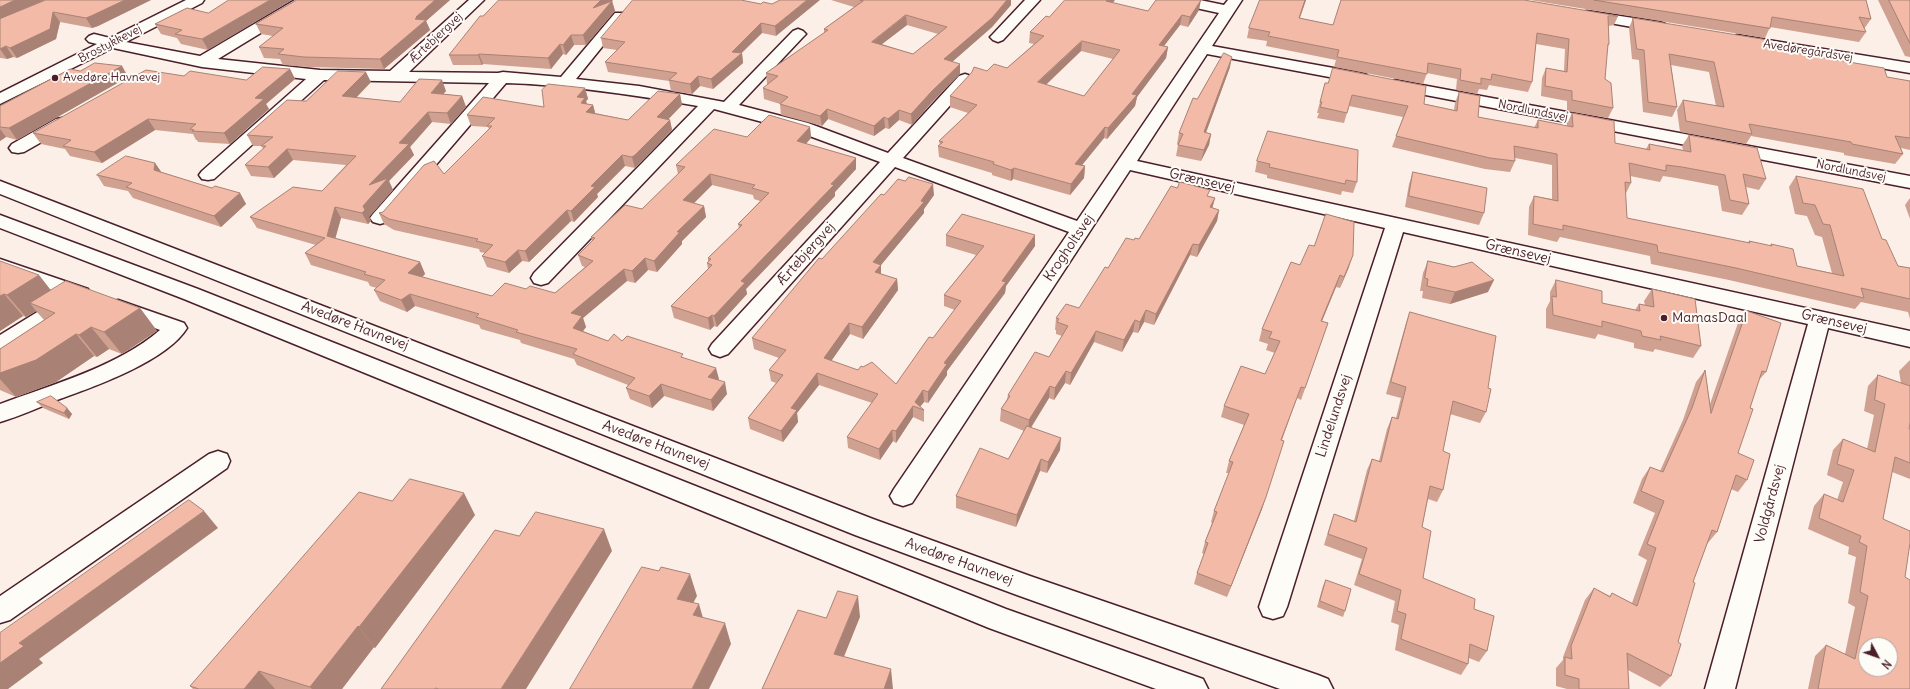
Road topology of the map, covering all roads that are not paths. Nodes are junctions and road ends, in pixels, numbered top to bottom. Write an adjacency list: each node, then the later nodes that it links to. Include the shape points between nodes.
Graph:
1 (178, 0): 14 (street, Brostykkevej)
2 (197, 0): 15 (street, Brostykkevej)
3 (305, 0): 18 (street)
4 (476, 0): 22 (street, Ærtebjergvej)
5 (1033, 0): 12 (street)
6 (1178, 0): 8 (street)
7 (630, 4): 25 (street)
8 (1232, 5): 16 (street, Krogholtsvej)
9 (1574, 13): 10 (street)
10 (1672, 29)
11 (798, 34): 29 (street)
12 (998, 37)
13 (1724, 38): 19 (street, Avedøregårdsvej)
14 (94, 39): 15 (street, Ærtebjergvej); 26 (street, Brostykkevej)
15 (111, 44): 17 (street, Ærtebjergvej); 27 (street, Brostykkevej)
16 (1203, 49): 33 (street, Krogholtsvej); 35 (street, Nordlundsvej)
17 (178, 58): 18 (street, Ærtebjergvej); 20 (street)
18 (202, 62): 21 (street, Ærtebjergvej)
19 (1910, 68)
20 (158, 69)
21 (320, 75): 22 (street, Ærtebjergvej); 34 (street)
22 (394, 76): 23 (street, Ærtebjergvej)
23 (503, 77): 25 (street, Ærtebjergvej); 37 (street)
24 (965, 79): 32 (street, Ærtebjergvej)
25 (566, 81): 28 (street, Ærtebjergvej)
26 (0, 84)
27 (0, 99)
28 (710, 103): 29 (street, Ærtebjergvej); 42 (street)
29 (728, 107): 32 (street, Ærtebjergvej, via 802,127)
30 (73, 117): 31 (street)
31 (18, 148)
32 (892, 159): 40 (street, Ærtebjergvej); 47 (street, Ærtebjergvej)
33 (1126, 164): 39 (street, Grænsevej); 40 (street, Krogholtsvej)
34 (208, 175)
35 (1910, 182)
36 (0, 187): 54 (street, Avedøre Havnevej, via 864,526 1078,605)
37 (380, 218)
38 (0, 221): 53 (street, via 198,297 984,613)
39 (1396, 225): 44 (street, Grænsevej); 51 (street, Lindelundsvej)
40 (1082, 230): 50 (street, Krogholtsvej)
41 (0, 265): 43 (street)
42 (541, 278)
43 (93, 298): 46 (street); 48 (street, via 176,328 156,346 106,373)
44 (1820, 319): 45 (street, Grænsevej); 55 (street, Voldgårdsvej)
45 (1910, 339)
46 (0, 345)
47 (720, 349)
48 (0, 413)
49 (218, 461): 52 (street)
50 (903, 496)
51 (1273, 607)
52 (0, 611)
53 (1193, 689)
54 (1318, 689)
55 (1720, 689)

